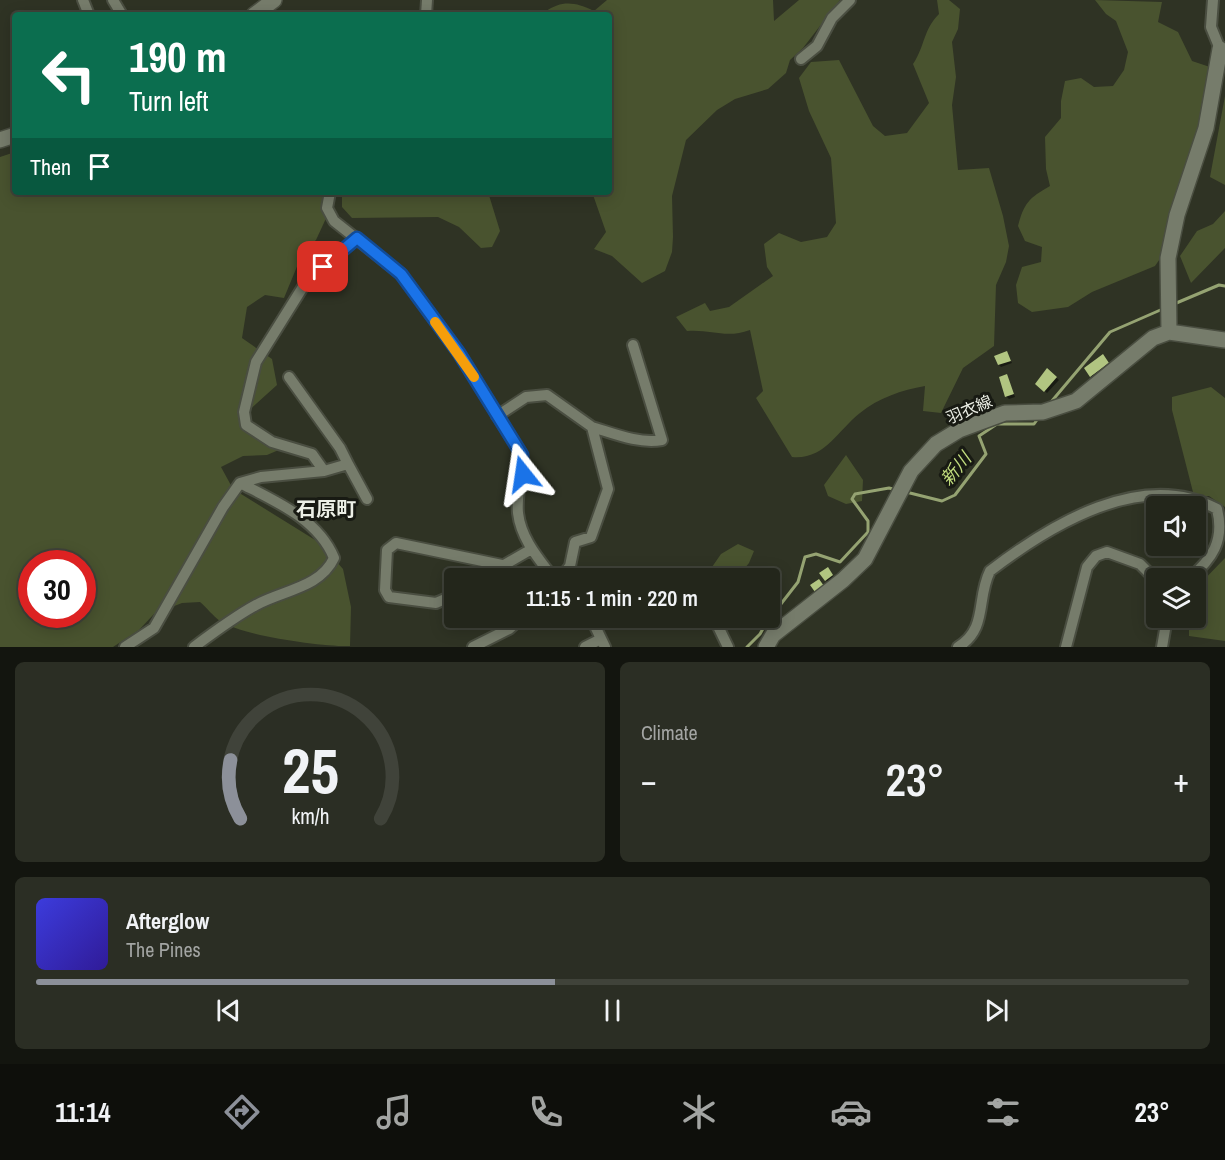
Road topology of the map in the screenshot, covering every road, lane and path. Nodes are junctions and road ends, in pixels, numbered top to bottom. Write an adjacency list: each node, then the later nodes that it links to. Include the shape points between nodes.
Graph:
1 (274, 0): 4 (street)
2 (850, 0): 6 (street, via 832,18 817,45)
3 (1213, 0): 5 (street, via 1210,27)
4 (258, 12)
5 (1220, 49): 9 (street, via 1206,128 1177,215 1168,258)
6 (801, 59)
7 (329, 195): 8 (street, via 327,208 334,221)
8 (357, 238): 13 (street, via 401,274 459,353); 16 (street, via 306,282 256,362 243,412 246,425 254,432 312,454)
9 (1169, 332): 10 (street); 37 (street, 羽衣線, via 1153,338 1076,401 1042,412 1005,413 959,430 936,444 911,471 865,559 773,635)
10 (1225, 340)
11 (633, 345): 14 (street, via 662,440 626,438)
12 (290, 377): 15 (street)
13 (497, 416): 14 (street, via 526,397 547,395); 19 (street, via 522,455 518,512)
14 (592, 427): 23 (street, via 608,489 591,537 575,542)
15 (348, 464): 16 (street); 18 (street)
16 (324, 471): 17 (street)
17 (240, 483): 32 (street, via 154,627); 33 (street, via 295,512 330,548 334,558 328,570 312,581 258,604)
18 (367, 499)
19 (530, 550): 20 (street); 22 (street)
20 (501, 566): 21 (street); 26 (street, via 396,543 387,550 385,590 389,597 436,603)
21 (498, 568)
22 (545, 568)
23 (568, 568)
24 (1199, 568): 38 (street, via 1223,536 1217,509 1201,500 1168,495 1098,505 990,572 975,630 970,640)
25 (1146, 570): 39 (street, via 1107,552 1096,556 1087,567)
26 (444, 599)
27 (508, 628): 34 (street)
28 (595, 628): 31 (street)
29 (719, 628): 36 (street)
30 (1165, 628): 40 (street)
31 (603, 643): 35 (street)
32 (125, 647)
33 (194, 647)
34 (473, 647)
35 (585, 647)
36 (728, 647)
37 (766, 647)
38 (958, 647)
39 (1066, 647)
40 (1162, 647)

